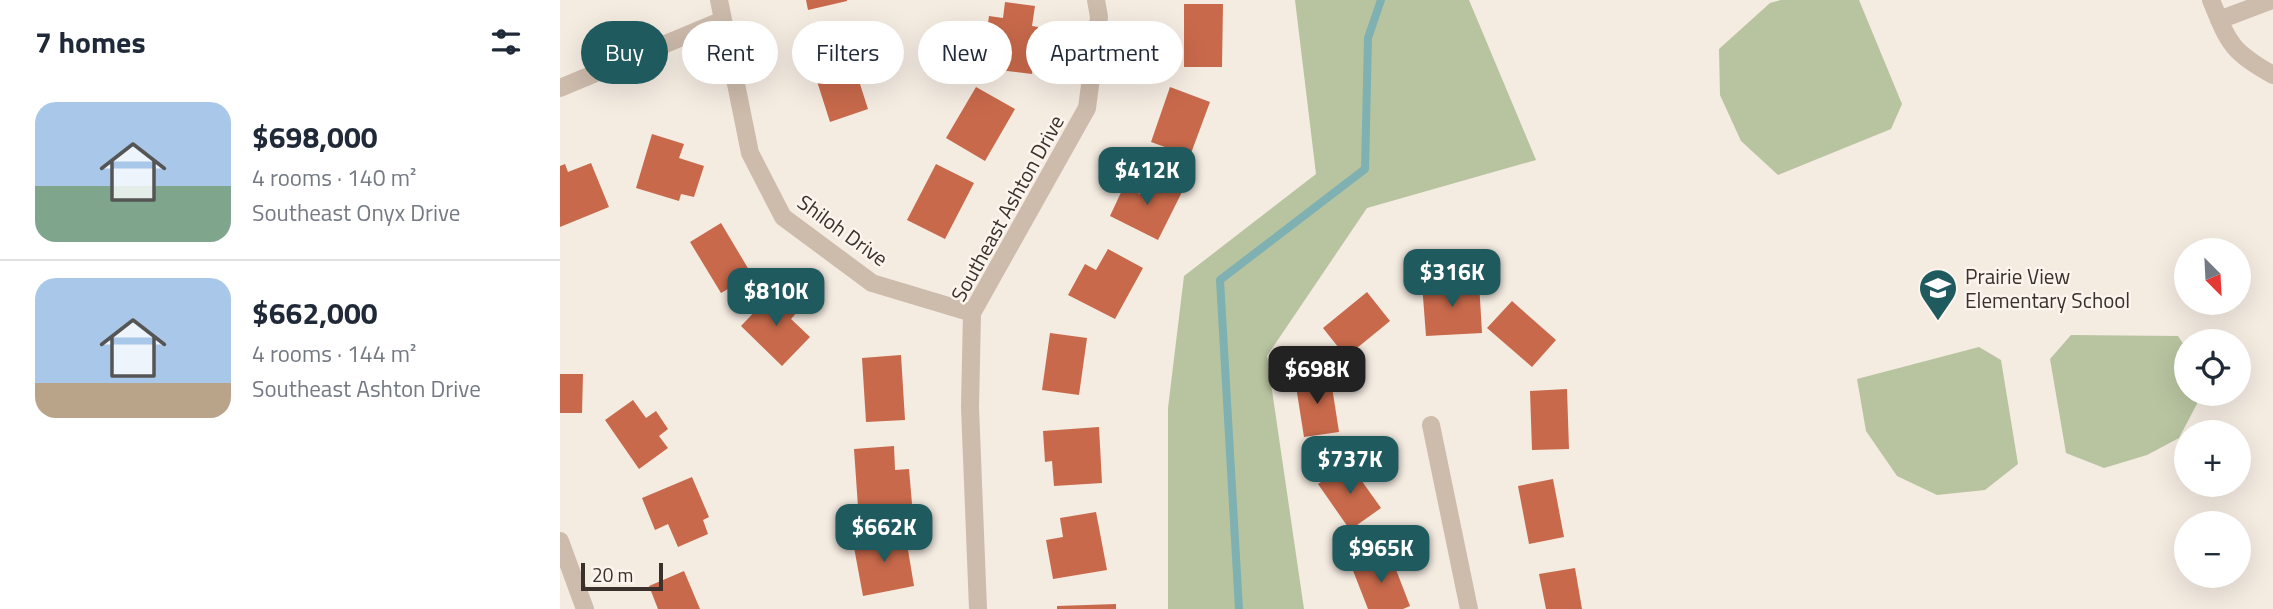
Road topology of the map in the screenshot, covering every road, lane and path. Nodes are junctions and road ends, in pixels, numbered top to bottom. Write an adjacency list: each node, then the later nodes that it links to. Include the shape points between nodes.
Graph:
1 (719, 0): 5 (street, Shiloh Drive)
2 (1096, 0): 9 (street, Southeast Ashton Drive, via 1099,17 1087,108)
3 (2211, 0): 6 (street)
4 (2272, 0): 6 (street)
5 (723, 20): 8 (street); 9 (street, Shiloh Drive, via 750,153 783,217 872,283)
6 (2219, 20): 7 (street, via 2242,57)
7 (2273, 75)
8 (560, 88)
9 (972, 313): 13 (street, Southeast Ashton Drive, via 970,407)
10 (1431, 425): 14 (street)
11 (560, 541): 12 (street)
12 (585, 609)
13 (978, 609)
14 (1469, 609)

